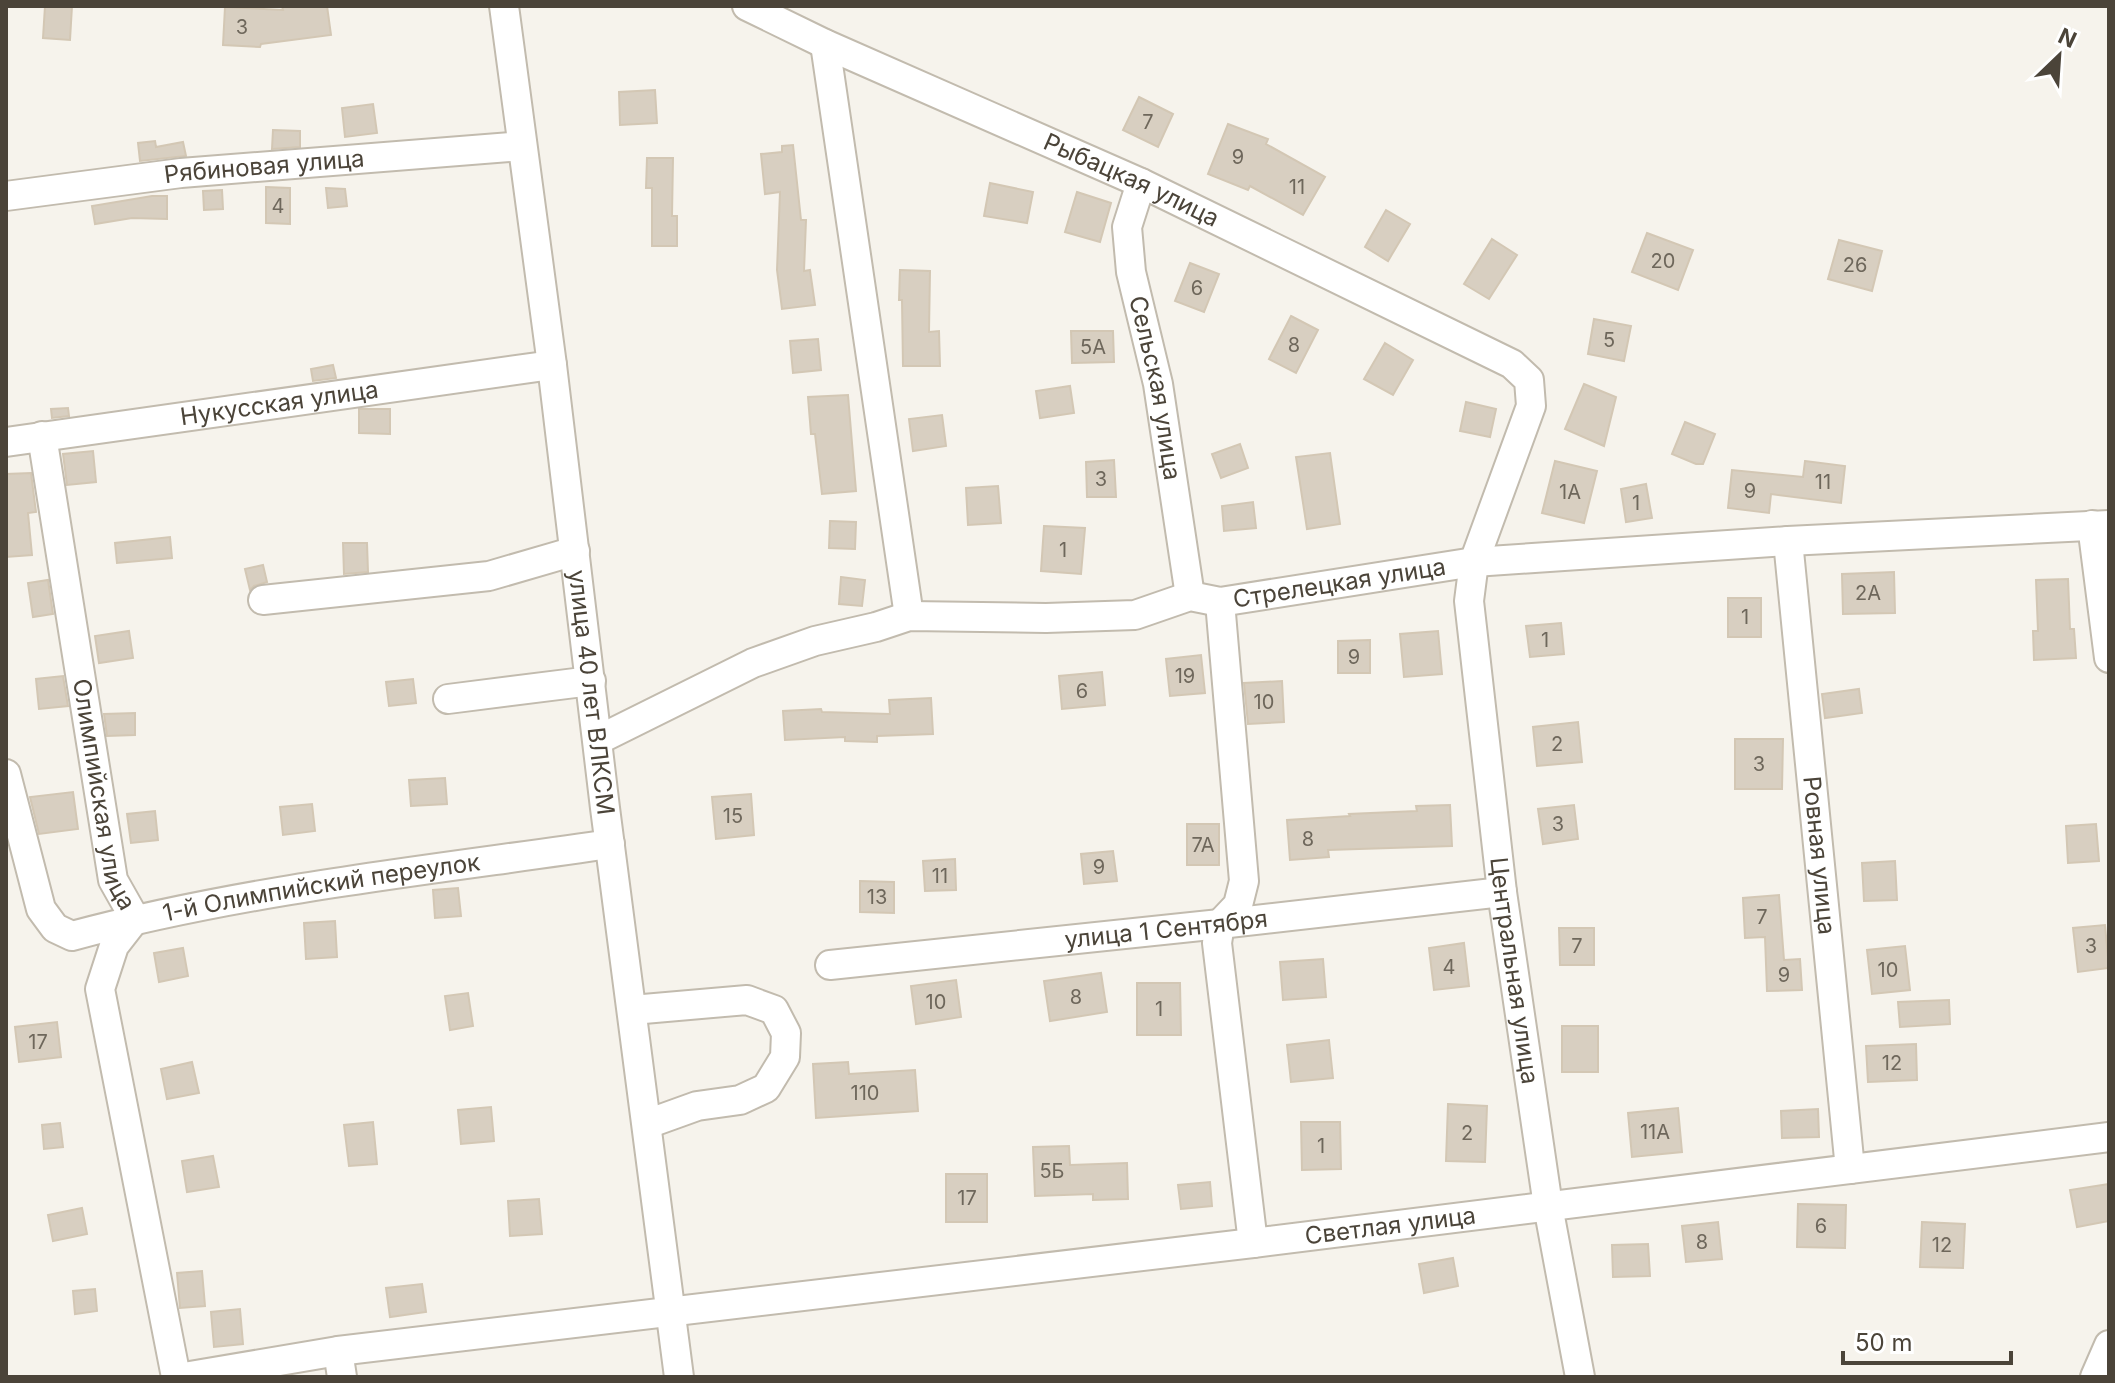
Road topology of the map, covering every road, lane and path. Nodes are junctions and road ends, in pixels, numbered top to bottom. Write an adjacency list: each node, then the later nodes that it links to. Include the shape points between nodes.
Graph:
1 (504, 6): 4 (street, улица 40 лет ВЛКСМ)
2 (747, 6): 3 (street, Рыбацкая улица)
3 (825, 44): 5 (street, Рыбацкая улица); 19 (street)
4 (522, 146): 6 (street, Рябиновая улица, via 181,173); 8 (street, улица 40 лет ВЛКСМ)
5 (1141, 183): 7 (street, Рыбацкая улица); 16 (street, Сельская улица, via 1127,227 1131,272 1158,384)
6 (6, 196)
7 (1512, 364): 14 (street, Центральная улица, via 1529,380 1531,406)
8 (552, 365): 9 (street, Нукусская улица); 13 (street, улица 40 лет ВЛКСМ)
9 (42, 436): 10 (street, Нукусская улица); 27 (street, Олимпийская улица, via 113,880)
10 (6, 442)
11 (2101, 525): 12 (street, Стрелецкая улица); 15 (street)
12 (1788, 541): 14 (street, Стрелецкая улица); 33 (street, Ровная улица)
13 (575, 551): 17 (street, via 489,576); 21 (street, улица 40 лет ВЛКСМ)
14 (1474, 562): 18 (street, Стрелецкая улица); 26 (street, Центральная улица, via 1469,601)
15 (2105, 592): 20 (street)
16 (1190, 596): 18 (street, Стрелецкая улица); 19 (street, via 1135,615)
17 (263, 600)
18 (1220, 602): 28 (street, via 1244,881 1238,905)
19 (909, 616): 23 (street, via 753,663)
20 (2109, 658)
21 (591, 681): 22 (street); 23 (street, улица 40 лет ВЛКСМ)
22 (448, 699)
23 (598, 740): 25 (street, улица 40 лет ВЛКСМ)
24 (6, 774): 27 (street, 1-й Олимпийский переулок, via 41,909 55,928 72,936)
25 (610, 844): 27 (street, 1-й Олимпийский переулок); 30 (street, улица 40 лет ВЛКСМ)
26 (1502, 892): 28 (street, улица 1 Сентября); 34 (street, Центральная улица)
27 (135, 919): 39 (street, Олимпийская улица, via 114,946 100,989)
28 (1220, 924): 29 (street, улица 1 Сентября); 35 (street, via 1217,943)
29 (830, 965)
30 (632, 1010): 31 (street, улица 40 лет ВЛКСМ); 31 (street, via 747,1000 774,1010 786,1033 785,1057 766,1088)
31 (647, 1124): 36 (street, улица 40 лет ВЛКСМ)
32 (2109, 1137): 33 (street, Светлая улица)
33 (1850, 1169): 34 (street, Светлая улица)
34 (1548, 1206): 35 (street, Светлая улица); 42 (street, Центральная улица)
35 (1253, 1243): 36 (street, Светлая улица)
36 (671, 1310): 38 (street, Светлая улица); 41 (street, улица 40 лет ВЛКСМ)
37 (2109, 1345): 43 (street)
38 (340, 1364): 40 (street, Светлая улица)
39 (176, 1377)
40 (184, 1377)
41 (679, 1377)
42 (1580, 1377)
43 (2095, 1377)

